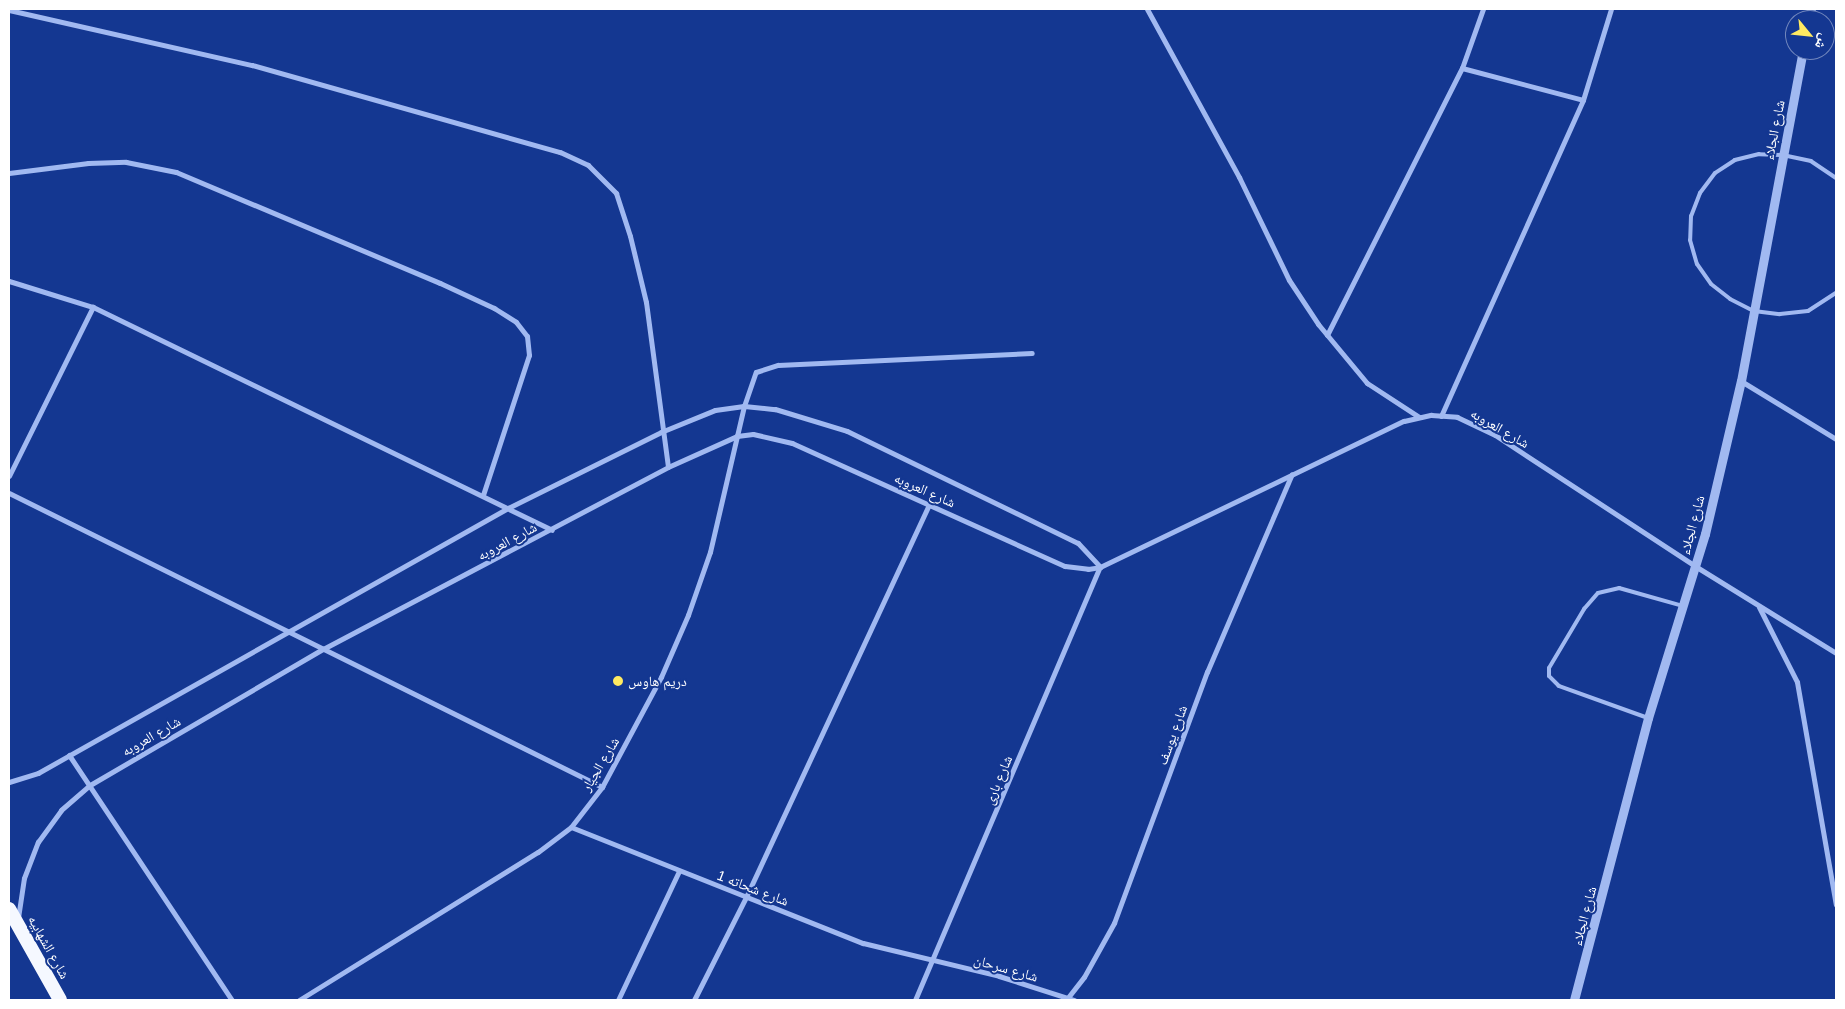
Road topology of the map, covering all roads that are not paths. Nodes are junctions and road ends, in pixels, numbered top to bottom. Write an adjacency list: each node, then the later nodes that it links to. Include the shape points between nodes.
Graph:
1 (1147, 9): 15 (street, via 1239,177 1289,280)
2 (1483, 9): 6 (street)
3 (1611, 9): 7 (street)
4 (9, 10): 21 (street, via 252,65 560,152 588,166 616,193 630,236 646,302)
5 (1801, 60): 8 (street, شارع الجلاء)
6 (1462, 68): 7 (street); 15 (street)
7 (1583, 100): 19 (street)
8 (1783, 155): 10 (lane, via 1811,161); 14 (street, شارع الجلاء); 14 (lane, via 1759,154 1736,160 1715,173 1700,192 1691,216 1690,240 1697,264 1711,284 1730,299)
9 (9, 172): 28 (street, via 88,162 126,162 176,172 440,283 516,322 527,336 529,356)
10 (1836, 178)
11 (9, 281): 13 (street)
12 (1836, 293): 14 (lane, via 1808,311 1780,314)
13 (93, 307): 26 (street); 28 (street)
14 (1754, 311): 17 (street, شارع الجلاء)
15 (1327, 335): 20 (street, via 1367,383)
16 (1032, 353): 18 (street, شارع الجيار, via 766,367 751,380)
17 (1741, 381): 23 (street); 32 (street, شارع الجلاء)
18 (744, 406): 21 (street, شارع العروبه, via 715,410); 22 (street, شارع الجيار); 33 (street, شارع العروبه, via 775,409 813,419 880,444 1078,543)
19 (1441, 416): 20 (street, شارع العروبه); 32 (street, شارع العروبه, via 1457,417 1495,434)
20 (1418, 417): 25 (street, شارع العروبه)
21 (661, 432): 24 (street); 30 (street, شارع العروبه)
22 (737, 436): 24 (street, شارع العروبه); 29 (street, شارع العروبه, via 753,434 792,443); 43 (street, شارع الجيار, via 710,552 688,616 661,677)
23 (1836, 439)
24 (668, 467): 31 (street, شارع العروبه)
25 (1293, 474): 33 (street, شارع العروبه); 51 (street, شارع يوسف, via 1207,672 1114,923 1089,969)
26 (9, 476)
27 (9, 494): 36 (street)
28 (482, 495): 30 (street)
29 (929, 504): 33 (street, شارع العروبه, via 1065,566); 46 (street)
30 (508, 508): 31 (street); 36 (street, شارع العروبه)
31 (552, 530): 37 (street, شارع العروبه)
32 (1695, 566): 34 (street, شارع الجلاء); 35 (street, شارع العروبه)
33 (1100, 567): 50 (street, شارع بارى, via 970,876)
34 (1683, 606): 39 (street, شارع الجلاء); 39 (lane, via 1619,588 1598,594 1584,608 1549,668 1549,676 1559,686)
35 (1758, 607): 38 (street, شارع العروبه); 47 (street, via 1798,682)
36 (285, 632): 37 (street); 40 (street, شارع العروبه)
37 (323, 649): 42 (street, شارع العروبه); 43 (street)
38 (1836, 653)
39 (1648, 718): 59 (street, شارع الجلاء)
40 (69, 755): 41 (street, شارع العروبه, via 38,773); 42 (street)
41 (9, 782)
42 (90, 785): 49 (street, شارع العروبه, via 61,810 38,842 24,878); 53 (street)
43 (602, 787): 44 (street, شارع الجيار)
44 (571, 827): 45 (street, شارع شحاته 1); 54 (street, شارع الجيار, via 538,852)
45 (679, 871): 46 (street, شارع شحاته 1); 55 (street)
46 (746, 897): 50 (street, شارع شحاته 1, via 863,942); 56 (street)
47 (1836, 905)
48 (9, 909): 49 (highway, شارع الشهابيه)
49 (17, 923): 52 (highway, شارع الشهابيه)
50 (931, 960): 51 (street, شارع سرحان, via 999,976); 57 (street, شارع بارى)
51 (1067, 999): 58 (street, شارع سرحان)
52 (60, 1000)
53 (232, 1000)
54 (299, 1000)
55 (618, 1000)
56 (694, 1000)
57 (915, 1000)
58 (1074, 1000)
59 (1574, 1000)

